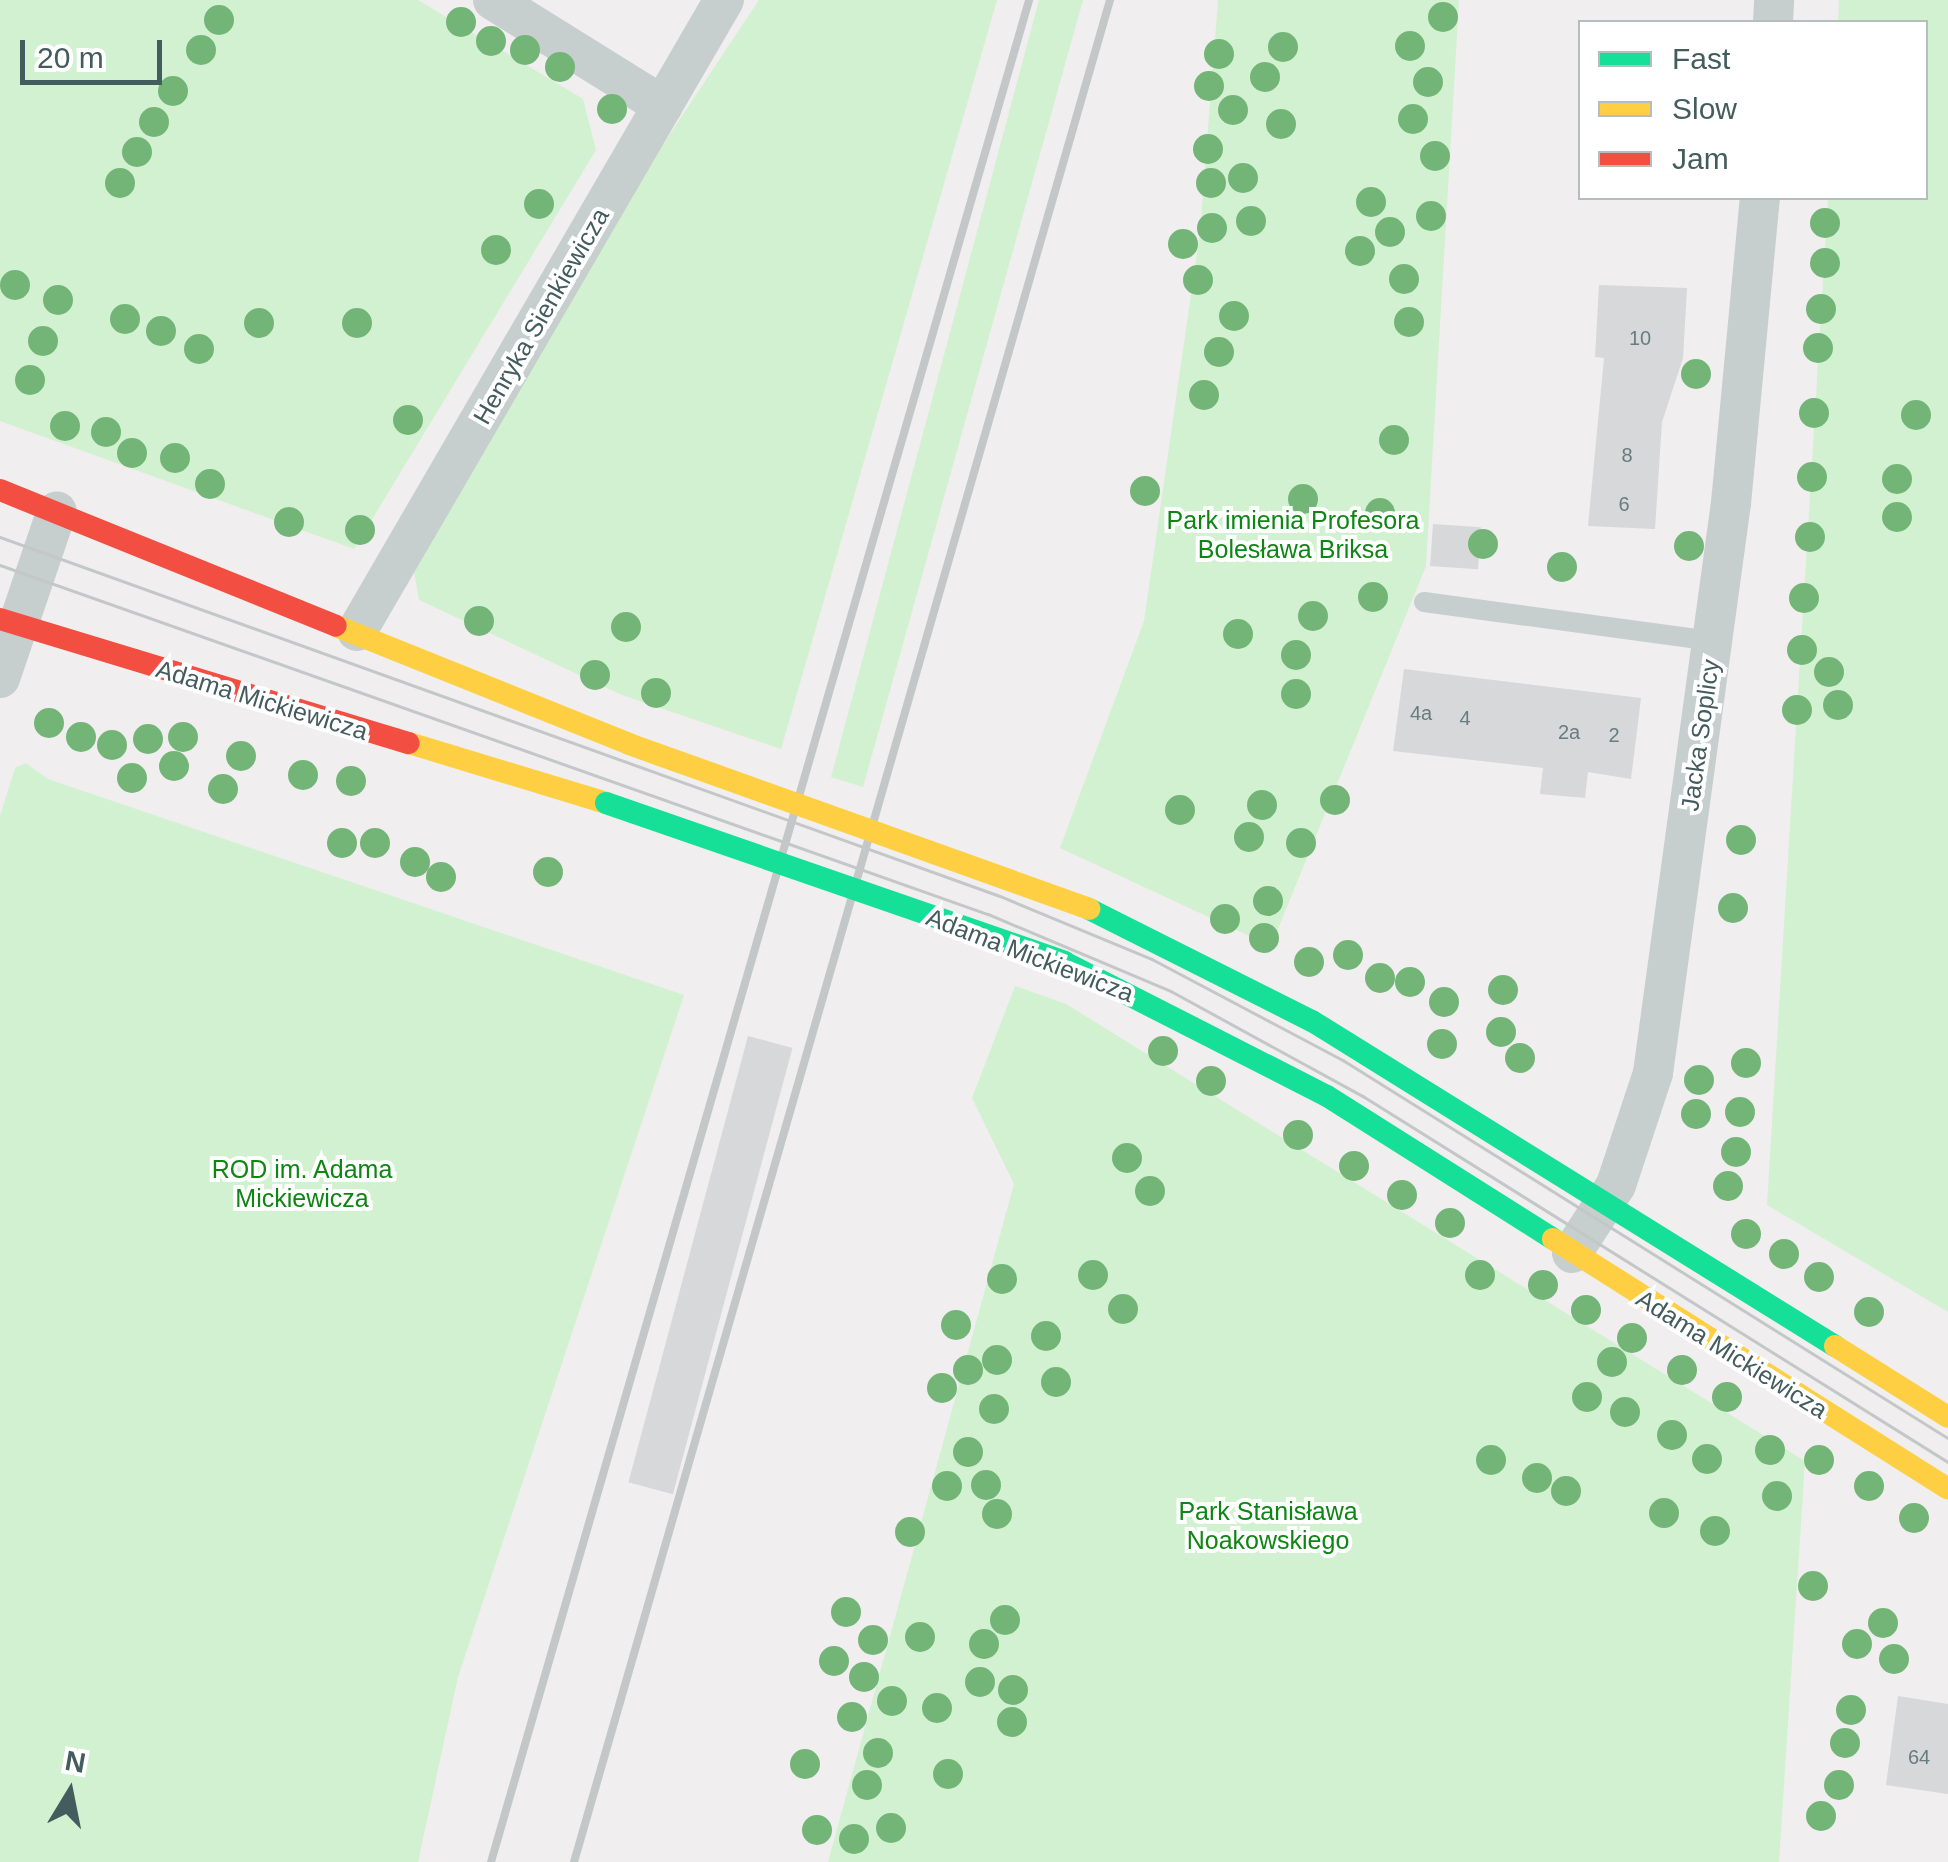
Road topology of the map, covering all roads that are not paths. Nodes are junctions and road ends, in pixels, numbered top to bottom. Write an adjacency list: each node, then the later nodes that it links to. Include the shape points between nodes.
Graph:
1 (493, 0): 3 (street)
2 (724, 0): 3 (street, Henryka Sienkiewicza)
3 (664, 106): 9 (street, Henryka Sienkiewicza)
4 (1760, 200): 10 (street, Jacka Soplicy)
5 (0, 490): 6 (street)
6 (57, 511): 8 (street); 9 (street)
7 (1424, 602): 10 (lane)
8 (9, 622): 11 (street); 13 (street, Adama Mickiewicza, bridge, via 606,802 1064,962 1280,1068)
9 (356, 630): 12 (street, bridge, via 629,744 1089,909 1312,1021)
10 (1714, 641): 12 (street, Jacka Soplicy, via 1653,1073)
11 (0, 678)
12 (1606, 1202): 13 (street, Jacka Soplicy); 14 (street)
13 (1572, 1253): 15 (street, Adama Mickiewicza)
14 (1948, 1416)
15 (1948, 1489)

